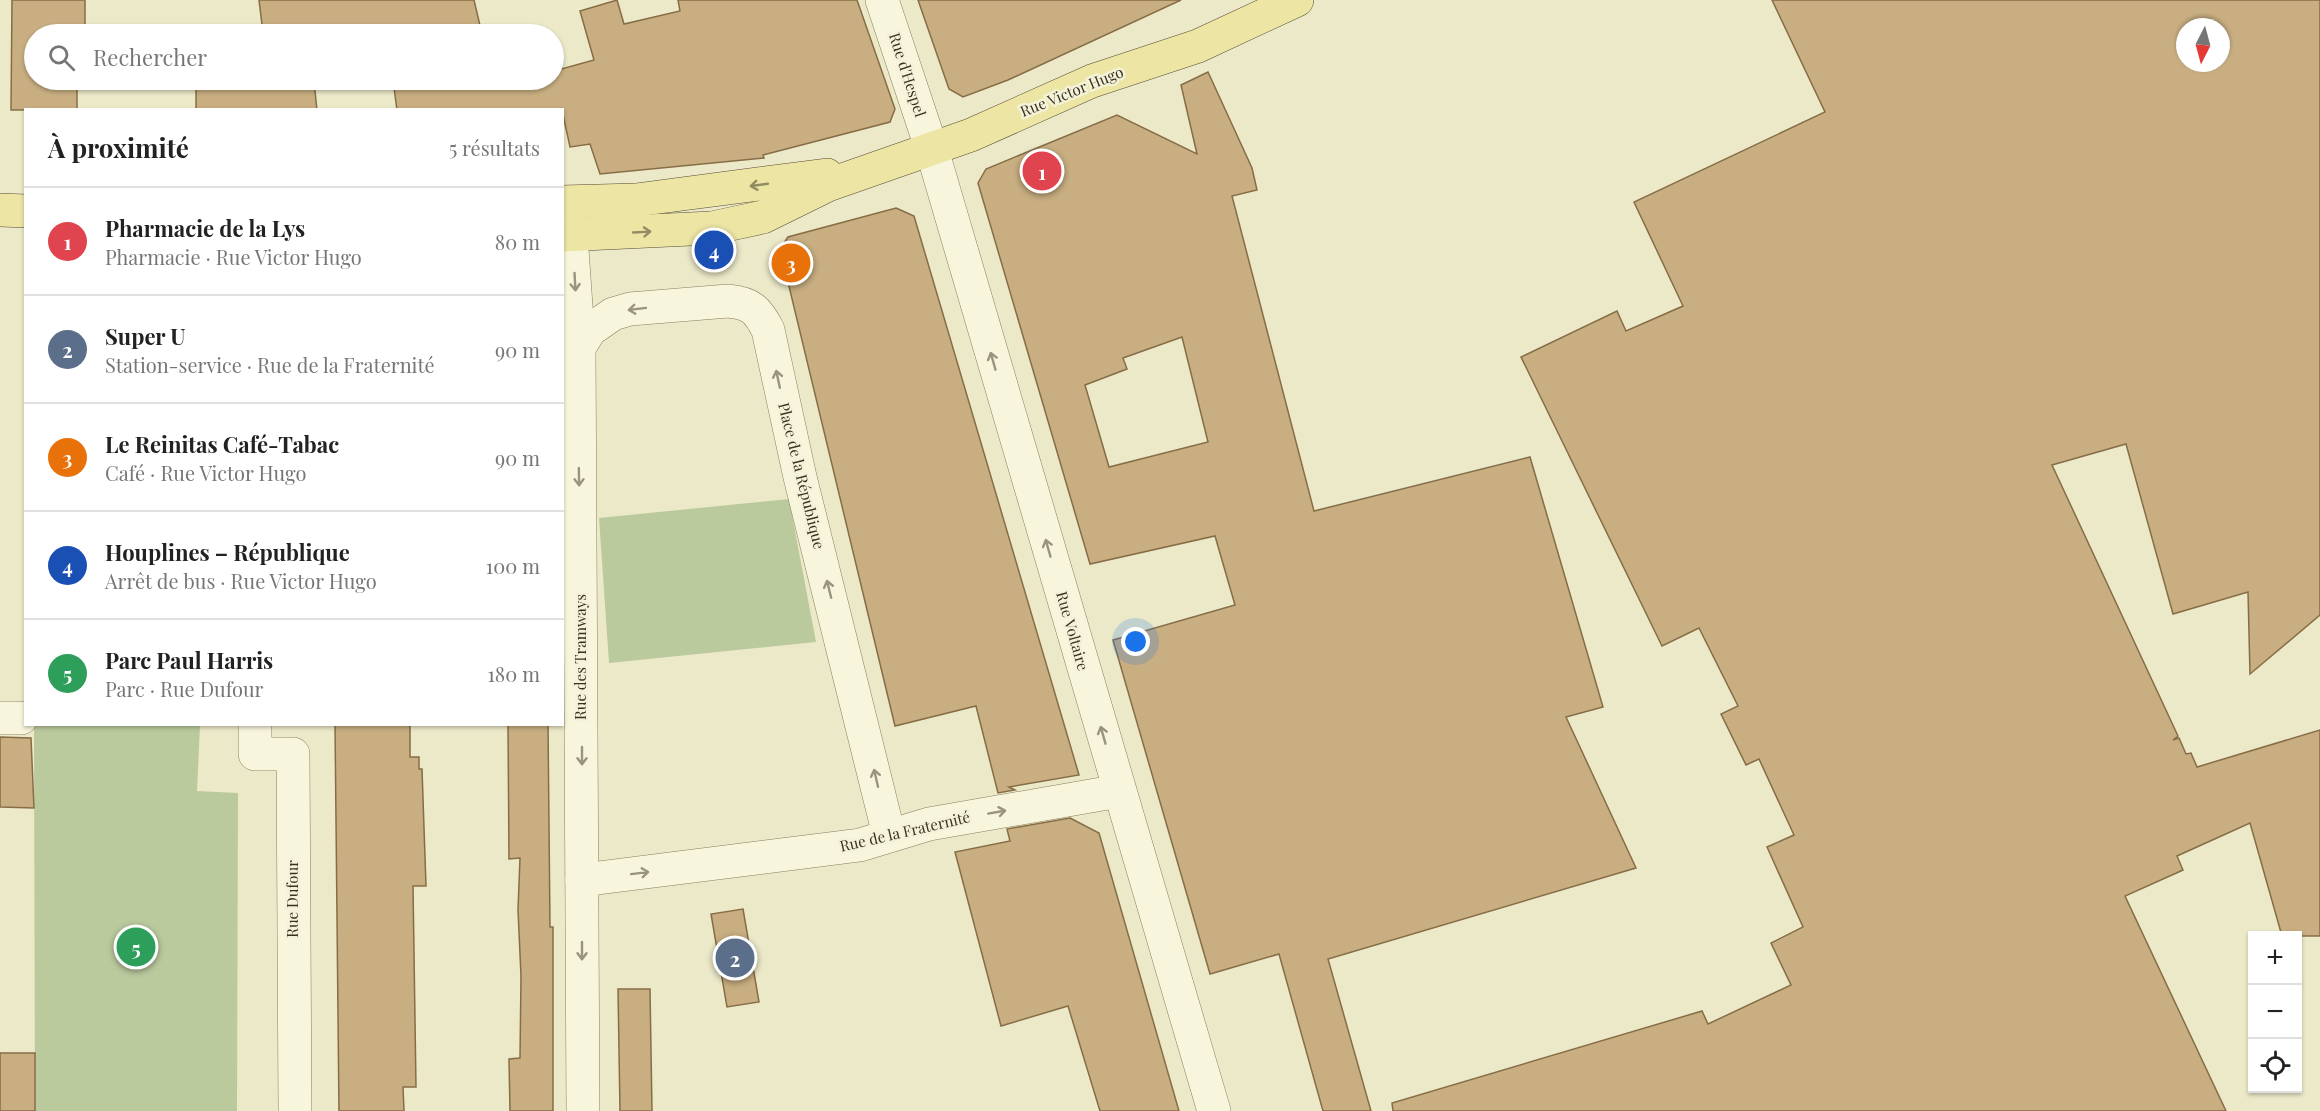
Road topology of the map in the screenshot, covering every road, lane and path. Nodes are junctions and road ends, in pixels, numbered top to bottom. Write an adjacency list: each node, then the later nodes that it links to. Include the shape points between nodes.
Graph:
1 (882, 0): 3 (street, Rue d'Hespel)
2 (1297, 0): 3 (main road, Rue Victor Hugo, via 1198,46 1092,81)
3 (932, 150): 4 (main road, Rue Victor Hugo); 11 (street, Rue Voltaire, one-way to 3)
4 (879, 167): 5 (main road, Rue Victor Hugo, one-way to 5, via 636,200); 8 (main road, Rue Victor Hugo, one-way to 4, via 734,225 763,217 828,185)
5 (566, 202): 8 (street, Rue des Tramways)
6 (0, 210): 7 (main road)
7 (24, 211)
8 (567, 235): 9 (street, Rue des Tramways, one-way to 9)
9 (579, 348): 12 (street, Place de la République, one-way to 9, via 800,477 768,330 762,319 744,302 630,309 598,322); 13 (street, Rue des Tramways, one-way to 13)
10 (255, 726): 14 (street, Rue Dufour, via 255,754 292,754)
11 (1119, 791): 12 (street, Rue de la Fraternité, one-way to 11, via 929,824); 16 (street, Rue Voltaire)
12 (889, 835): 13 (street, Rue de la Fraternité, one-way to 12, via 860,845)
13 (582, 880): 15 (street, Rue des Tramways, one-way to 15)
14 (295, 1111)
15 (583, 1111)
16 (1214, 1111)

